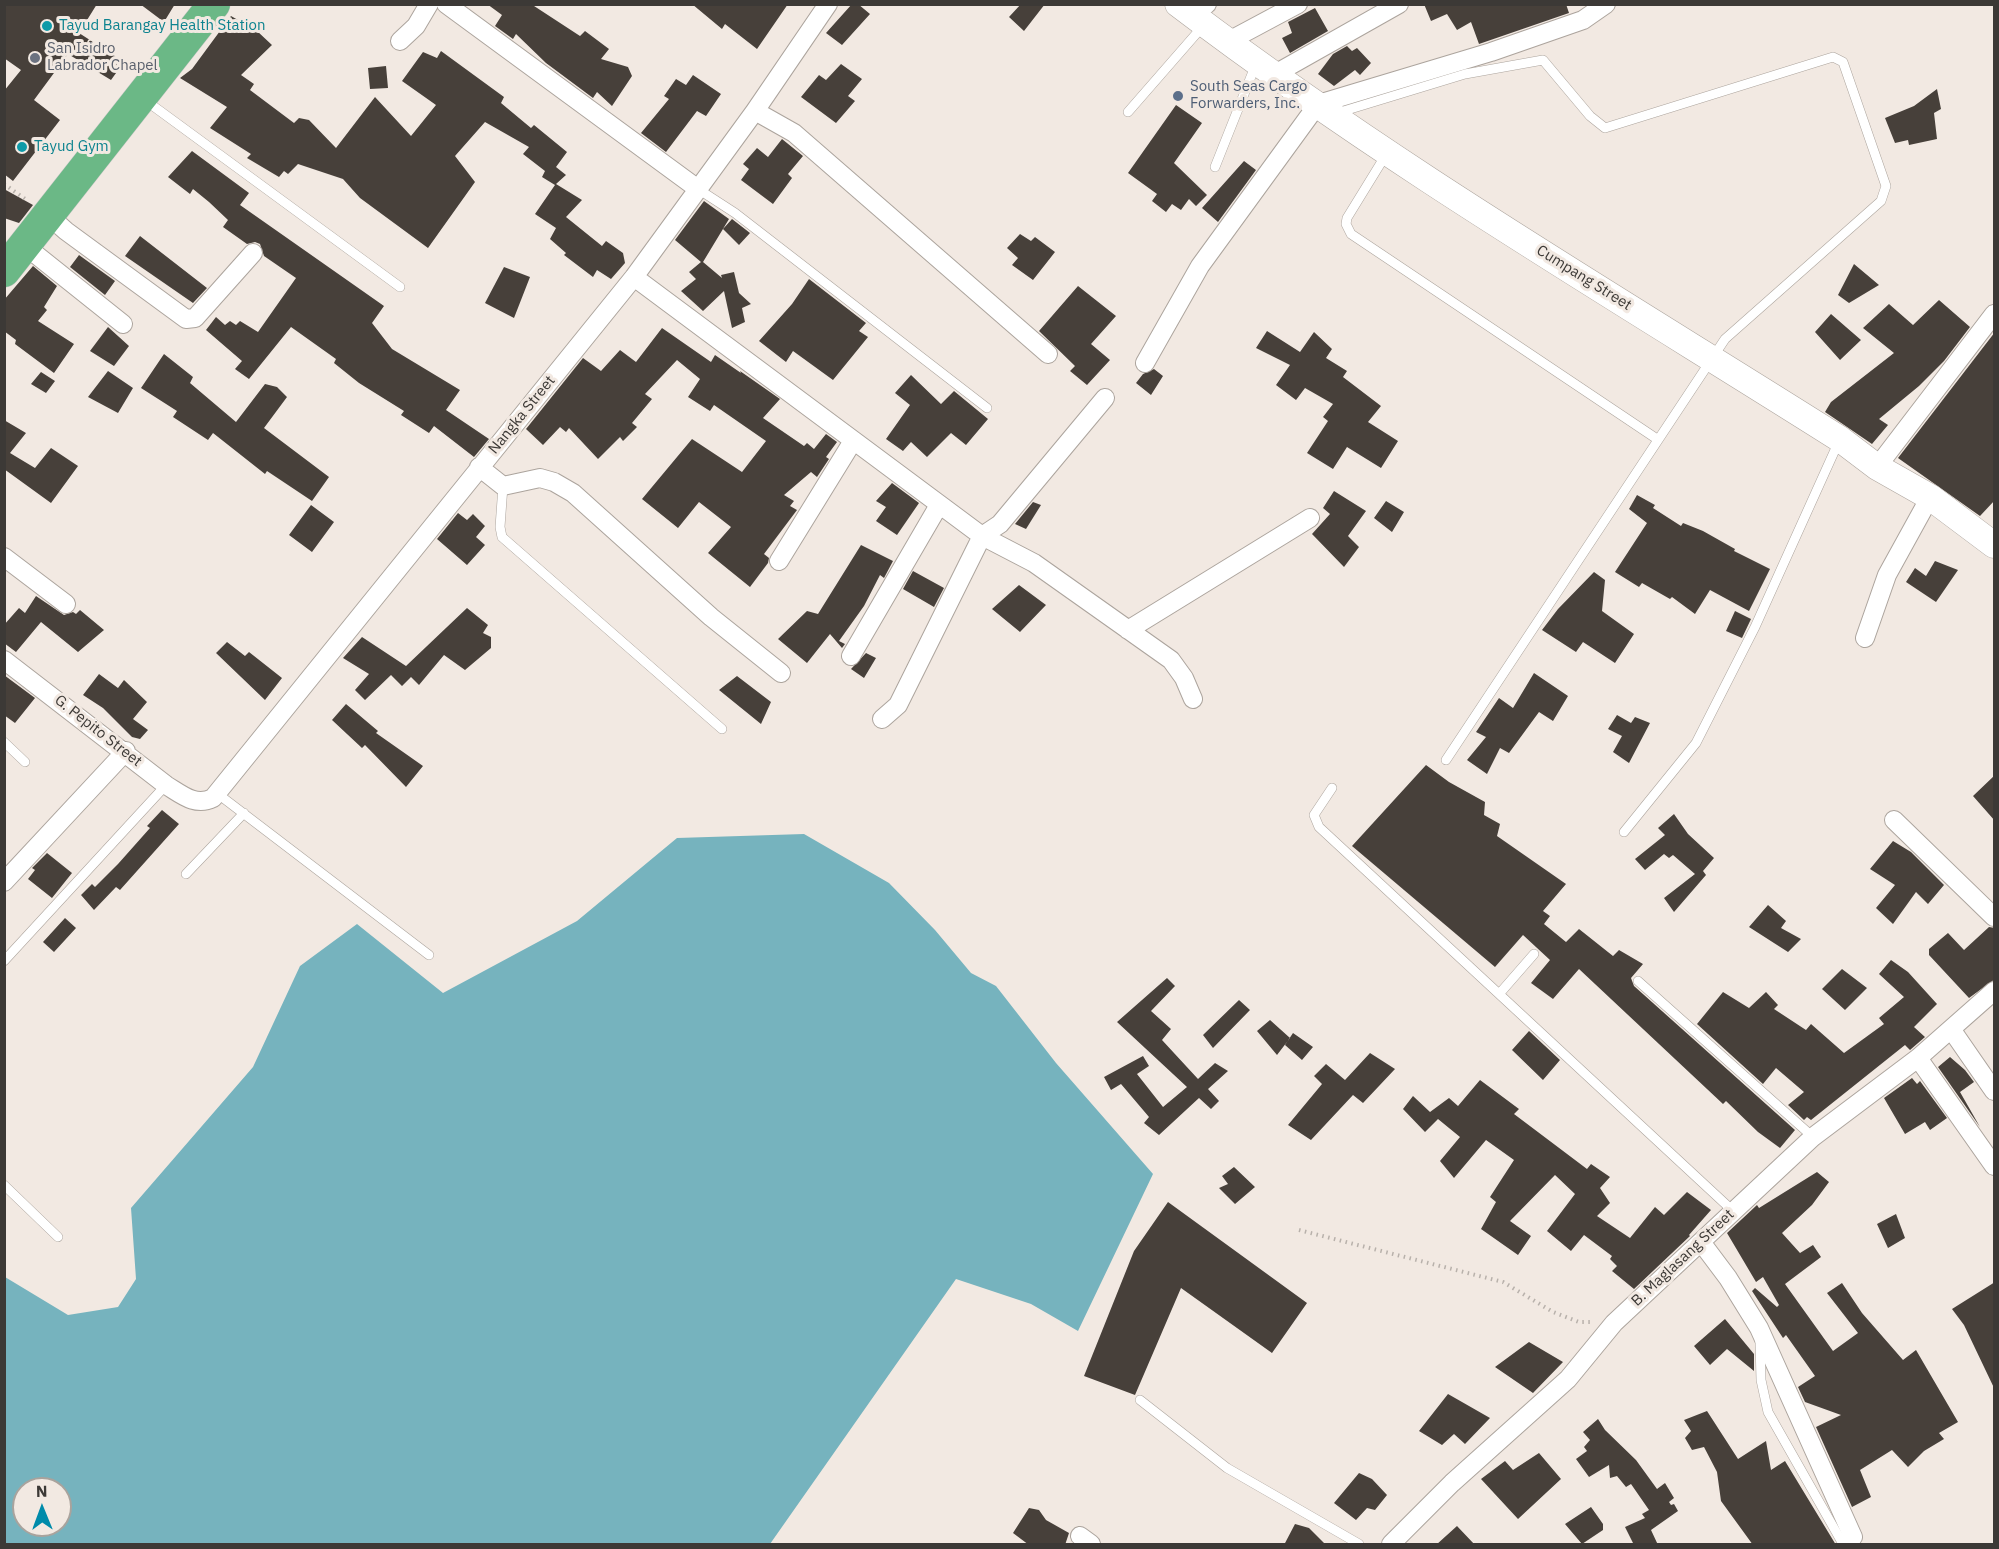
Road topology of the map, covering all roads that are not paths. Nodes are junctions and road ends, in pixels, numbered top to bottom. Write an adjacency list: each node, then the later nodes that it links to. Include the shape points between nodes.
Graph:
1 (214, 4): 12 (highway)
2 (429, 4): 9 (street, via 416,26)
3 (446, 4): 18 (street)
4 (828, 4): 14 (street, Nangka Street)
5 (1299, 4): 10 (street)
6 (1399, 4): 11 (street)
7 (1606, 4): 13 (street, via 1583,20)
8 (1195, 12): 10 (street, Cumpang Street); 15 (lane)
9 (400, 41)
10 (1227, 42): 11 (street, Cumpang Street)
11 (1266, 68): 13 (street, Cumpang Street); 17 (lane, via 1250,73)
12 (140, 97): 19 (highway); 24 (lane)
13 (1325, 109): 16 (street, Cumpang Street); 28 (lane, via 1465,74 1543,60 1605,128 1833,57 1840,59 1886,186 1884,197 1725,339); 29 (street, via 1200,266)
14 (755, 111): 18 (street, Nangka Street); 27 (street, via 795,134)
15 (1128, 112)
16 (1387, 153): 28 (street, Cumpang Street); 32 (lane, via 1347,218 1351,234)
17 (1215, 167)
18 (698, 189): 23 (street, Nangka Street); 31 (lane, via 735,213)
19 (48, 214): 20 (highway); 21 (street, via 84,245 186,318 195,318)
20 (24, 245): 22 (highway); 26 (street)
21 (253, 253)
22 (4, 271)
23 (634, 277): 34 (street); 36 (street, Nangka Street)
24 (400, 287)
25 (1995, 314): 35 (street)
26 (123, 324)
27 (1048, 354)
28 (1713, 359): 32 (lane); 33 (street, Cumpang Street)
29 (1144, 363)
30 (1105, 398): 41 (street, via 1000,524)
31 (987, 408)
32 (1657, 439): 56 (lane)
33 (1840, 439): 35 (street, Cumpang Street); 63 (lane, via 1755,627 1696,743)
34 (853, 441): 39 (street); 44 (street)
35 (1877, 466): 38 (street, Cumpang Street)
36 (479, 467): 37 (street); 60 (street, Nangka Street)
37 (503, 486): 50 (street, via 540,478 573,493 711,617); 53 (lane, via 502,537)
38 (1930, 497): 42 (street, Cumpang Street); 47 (street, via 1887,575)
39 (939, 505): 41 (street); 48 (street)
40 (1310, 518): 46 (street)
41 (982, 536): 46 (street, via 1034,563); 52 (street, via 898,705)
42 (1995, 545)
43 (4, 557): 45 (street)
44 (779, 561)
45 (66, 604)
46 (1128, 630): 51 (street, via 1171,660)
47 (1865, 638)
48 (851, 656)
49 (4, 660): 55 (street, G. Pepito Street)
50 (781, 673)
51 (1193, 699)
52 (882, 719)
53 (722, 729)
54 (4, 742): 57 (lane)
55 (126, 751): 58 (street, G. Pepito Street); 65 (street)
56 (1446, 760)
57 (25, 762)
58 (166, 785): 60 (street, G. Pepito Street, via 193,801 207,801); 69 (lane)
59 (1332, 788): 72 (lane, via 1314,815 1316,824)
60 (218, 794): 61 (lane)
61 (244, 813): 64 (lane); 68 (lane)
62 (1894, 820): 66 (street)
63 (1624, 832)
64 (186, 874)
65 (4, 882)
66 (1995, 917)
67 (1534, 954): 72 (lane)
68 (429, 955)
69 (4, 961)
70 (1638, 981): 76 (lane)
71 (1995, 991): 73 (street, B. Maglasang Street)
72 (1500, 993): 79 (lane)
73 (1951, 1029): 74 (street, B. Maglasang Street); 75 (street)
74 (1918, 1058): 76 (street, B. Maglasang Street); 77 (street)
75 (1995, 1091)
76 (1813, 1137): 79 (street, B. Maglasang Street)
77 (1995, 1166)
78 (4, 1185): 80 (lane)
79 (1733, 1211): 81 (street, B. Maglasang Street)
80 (58, 1237)
81 (1701, 1242): 82 (street); 86 (street, B. Maglasang Street, via 1614,1323 1568,1379 1452,1483)
82 (1759, 1328): 84 (street); 84 (lane, via 1761,1380 1768,1412)
83 (1140, 1400): 85 (lane, via 1227,1468)
84 (1848, 1541)
85 (1359, 1545)
86 (1391, 1545)

